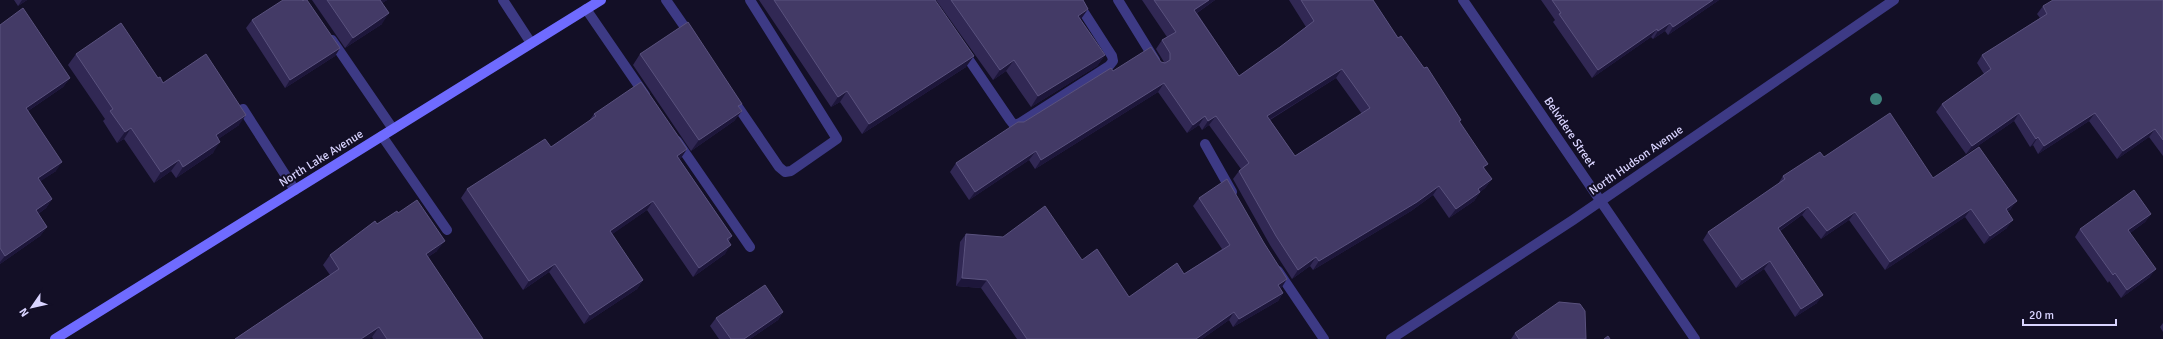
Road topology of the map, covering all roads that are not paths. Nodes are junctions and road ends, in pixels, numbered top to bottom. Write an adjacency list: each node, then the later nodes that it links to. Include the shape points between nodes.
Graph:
1 (503, 0): 11 (street)
2 (666, 0): 13 (street)
3 (750, 0): 15 (street, via 837,139 791,171 784,172)
4 (1076, 0): 12 (street, via 1113,61 1020,123 1014,125 1010,120)
5 (1118, 0): 14 (street)
6 (1464, 0): 24 (street, Belvidere Street)
7 (1894, 0): 24 (street, North Hudson Avenue)
8 (598, 1): 9 (main road, North Lake Avenue)
9 (586, 9): 11 (main road, North Lake Avenue); 16 (street)
10 (325, 31): 18 (street)
11 (531, 43): 18 (main road, North Lake Avenue)
12 (958, 44)
13 (697, 46)
14 (1158, 65)
15 (726, 89)
16 (652, 104)
17 (243, 109): 22 (street)
18 (394, 129): 20 (main road, North Lake Avenue)
19 (670, 130): 26 (street)
20 (382, 136): 22 (main road, North Lake Avenue); 25 (street)
21 (1205, 144): 23 (street)
22 (295, 190): 28 (main road, North Lake Avenue)
23 (1237, 200)
24 (1600, 201): 30 (street, North Hudson Avenue); 31 (street, Belvidere Street)
25 (447, 230)
26 (750, 247)
27 (1272, 261): 29 (street)
28 (55, 339)
29 (1324, 339)
30 (1391, 339)
31 (1695, 339)

